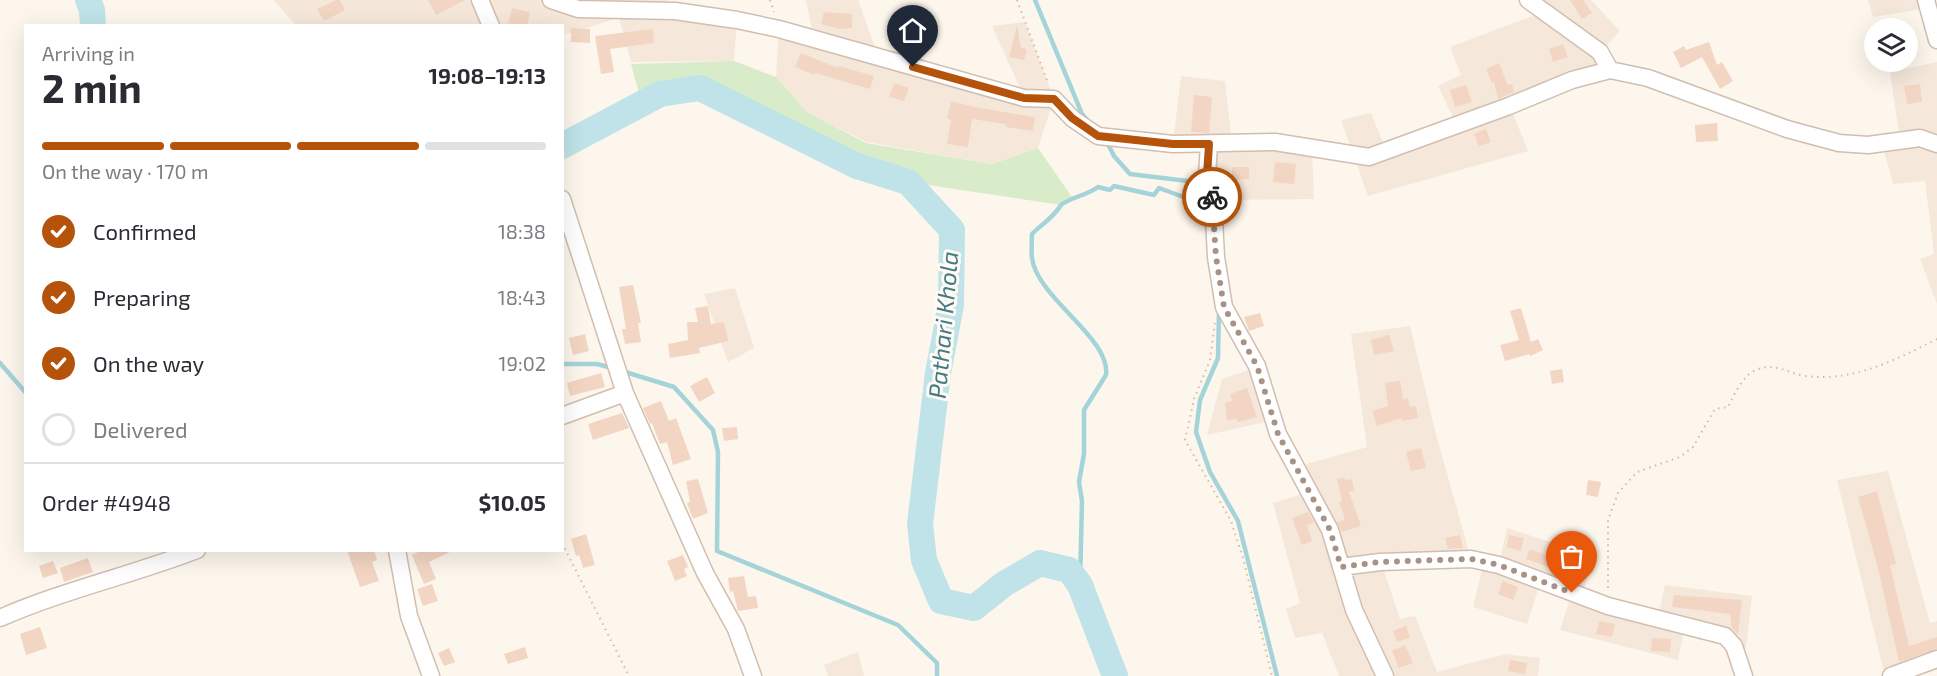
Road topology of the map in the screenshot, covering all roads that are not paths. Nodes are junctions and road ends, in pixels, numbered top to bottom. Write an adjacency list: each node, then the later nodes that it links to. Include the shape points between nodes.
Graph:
1 (480, 0): 5 (street)
2 (551, 0): 8 (street, via 578,9 675,11 737,20 1024,98 1054,99 1098,136)
3 (1528, 0): 7 (street, via 1600,52)
4 (1926, 0): 6 (street)
5 (490, 24)
6 (1937, 40)
7 (1610, 70): 8 (street, via 1572,80 1369,157 1275,141); 9 (street, via 1648,78 1787,129 1839,143 1868,145 1920,138)
8 (1209, 144): 15 (street, via 1207,176 1224,307 1257,366 1278,434 1330,530)
9 (1937, 144)
10 (564, 205): 11 (street)
11 (625, 393): 12 (street); 19 (street, via 705,573 736,629)
12 (564, 415)
13 (192, 552): 16 (street)
14 (397, 552): 18 (street, via 409,616)
15 (1341, 567): 20 (street, via 1354,610); 21 (street, via 1471,559 1499,565 1608,606 1725,636 1734,646)
16 (0, 618)
17 (1937, 659): 22 (street)
18 (431, 676)
19 (753, 676)
20 (1385, 676)
21 (1744, 676)
22 (1891, 676)

